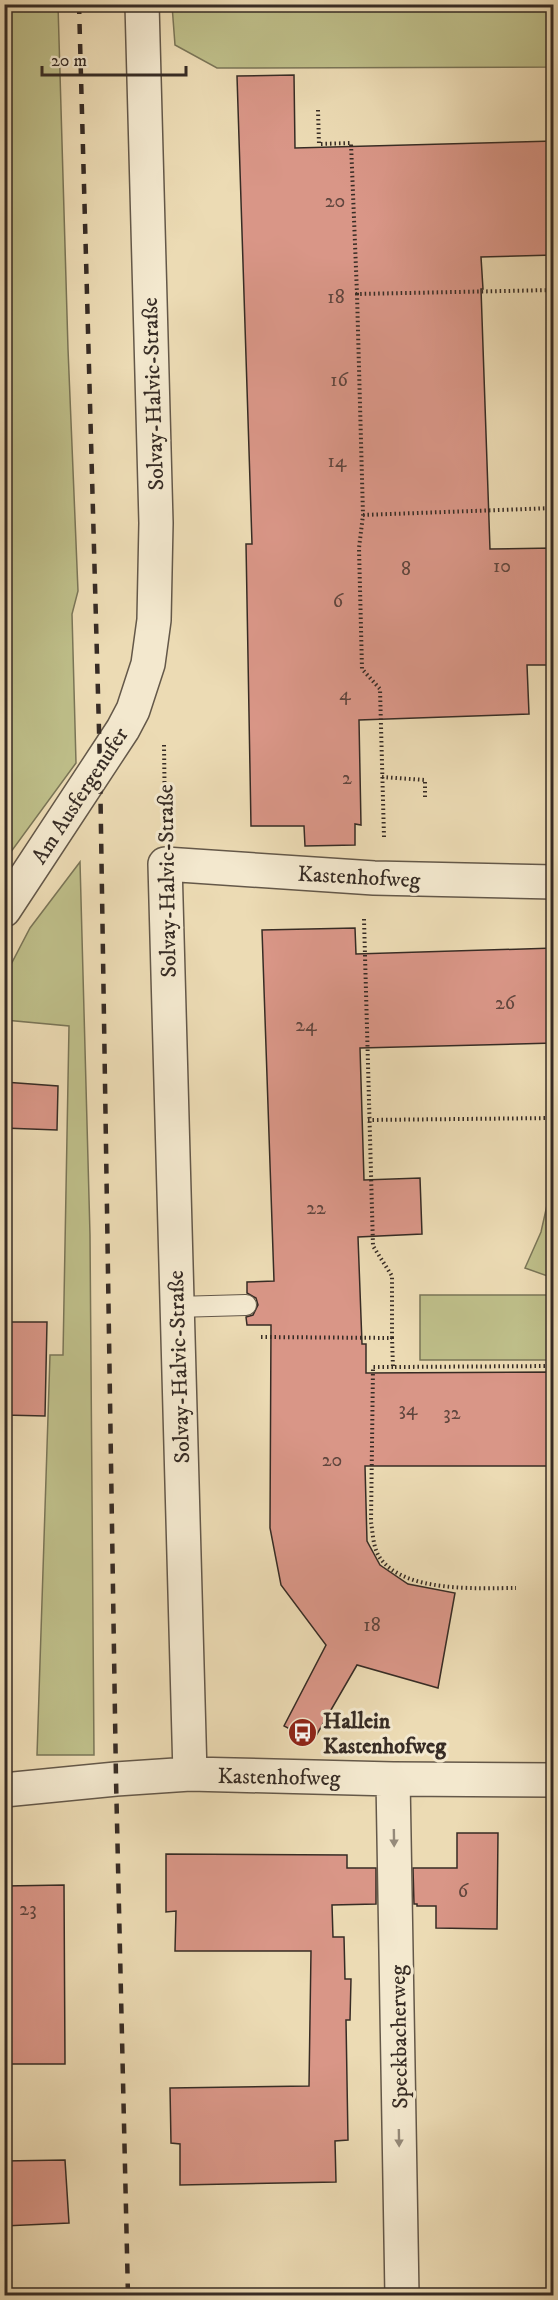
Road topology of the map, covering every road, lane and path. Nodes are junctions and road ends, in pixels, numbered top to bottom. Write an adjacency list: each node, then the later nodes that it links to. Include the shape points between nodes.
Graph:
1 (142, 4): 7 (street, Solvay-Halvic-Straße, via 156,523 154,620 148,664)
2 (318, 110): 4 (path, via 319,144 351,143)
3 (554, 290): 4 (path)
4 (357, 294): 6 (path)
5 (554, 508): 6 (path)
6 (363, 515): 8 (path, via 359,548 362,669 380,689)
7 (133, 710): 10 (path, Solvay-Halvic-Straße, via 164,740); 13 (street, Am Ausfergenufer)
8 (382, 777): 9 (path, via 425,780); 11 (path, via 385,849)
9 (424, 797)
10 (165, 864): 11 (street, Kastenhofweg); 17 (street, Solvay-Halvic-Straße)
11 (374, 878): 12 (street, Kastenhofweg); 15 (path, via 364,915)
12 (554, 882)
13 (4, 910)
14 (554, 1119): 15 (path)
15 (368, 1120): 19 (path, via 373,1246 392,1275)
16 (246, 1305): 17 (lane)
17 (176, 1307): 23 (street, Solvay-Halvic-Straße)
18 (261, 1337): 19 (path)
19 (392, 1338): 21 (path)
20 (554, 1366): 21 (path)
21 (393, 1367): 22 (path, via 373,1367 371,1522 380,1558 413,1581 455,1588)
22 (516, 1588)
23 (190, 1774): 24 (street, Kastenhofweg); 26 (street, Kastenhofweg)
24 (393, 1779): 25 (street, Kastenhofweg); 27 (street, Speckbacherweg, one-way to 27)
25 (554, 1780)
26 (4, 1790)
27 (402, 2295)

